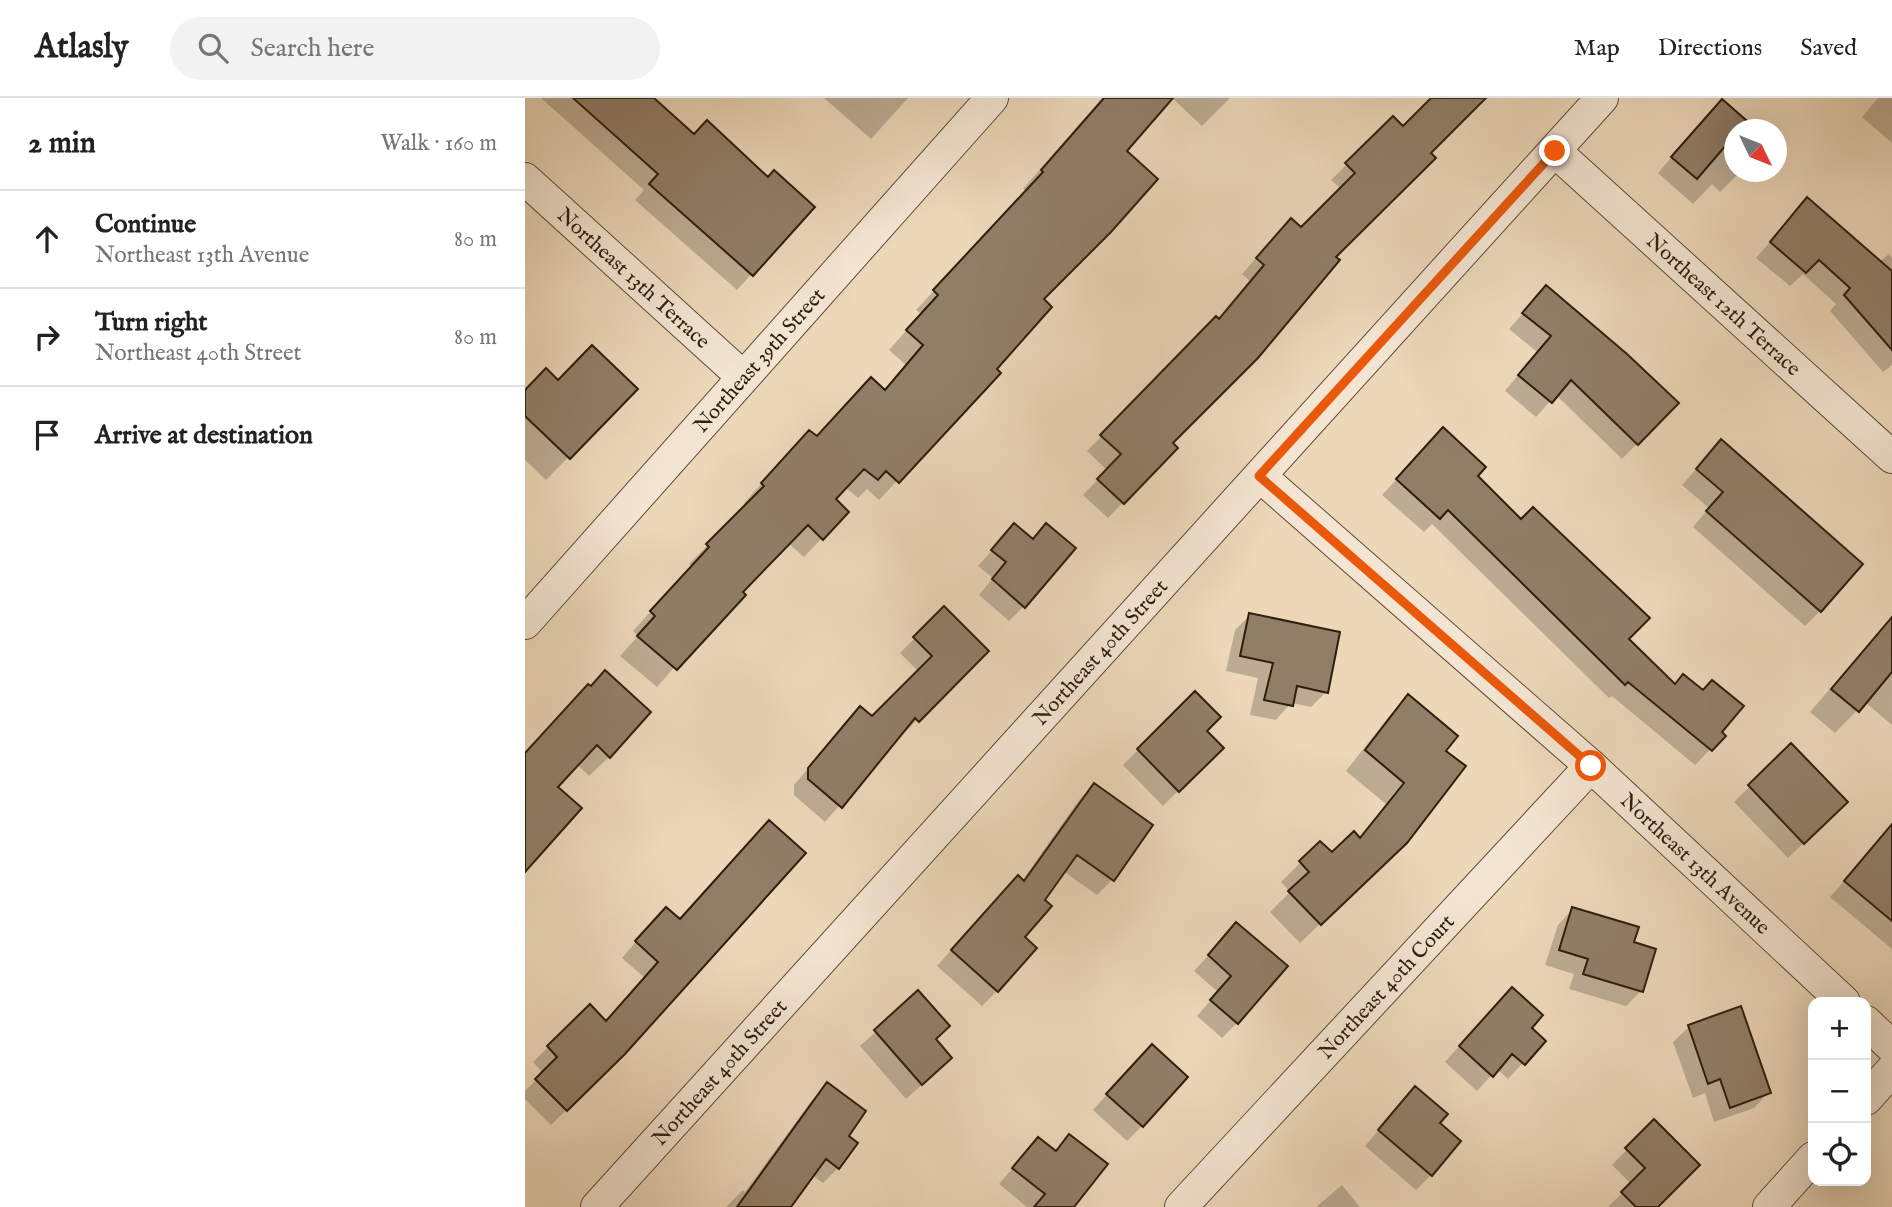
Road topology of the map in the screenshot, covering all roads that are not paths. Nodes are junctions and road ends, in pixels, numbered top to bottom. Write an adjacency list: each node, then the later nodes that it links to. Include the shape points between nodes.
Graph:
1 (992, 98): 5 (street, Northeast 39th Street)
2 (1602, 98): 3 (street, Northeast 40th Street)
3 (1555, 151): 6 (street, Northeast 12th Terrace); 7 (street, Northeast 40th Street)
4 (525, 179): 5 (street, Northeast 13th Terrace)
5 (743, 377): 8 (street, Northeast 39th Street)
6 (1892, 457)
7 (1259, 476): 9 (street, Northeast 13th Avenue); 16 (street, Northeast 40th Street)
8 (525, 623)
9 (1591, 766): 10 (street, Northeast 13th Avenue); 17 (street, Northeast 40th Court)
10 (1839, 997)
11 (1871, 1028): 12 (street)
12 (1892, 1047)
13 (1892, 1070): 14 (street)
14 (1871, 1093)
15 (1808, 1164): 18 (street)
16 (597, 1207)
17 (1181, 1207)
18 (1769, 1207)

